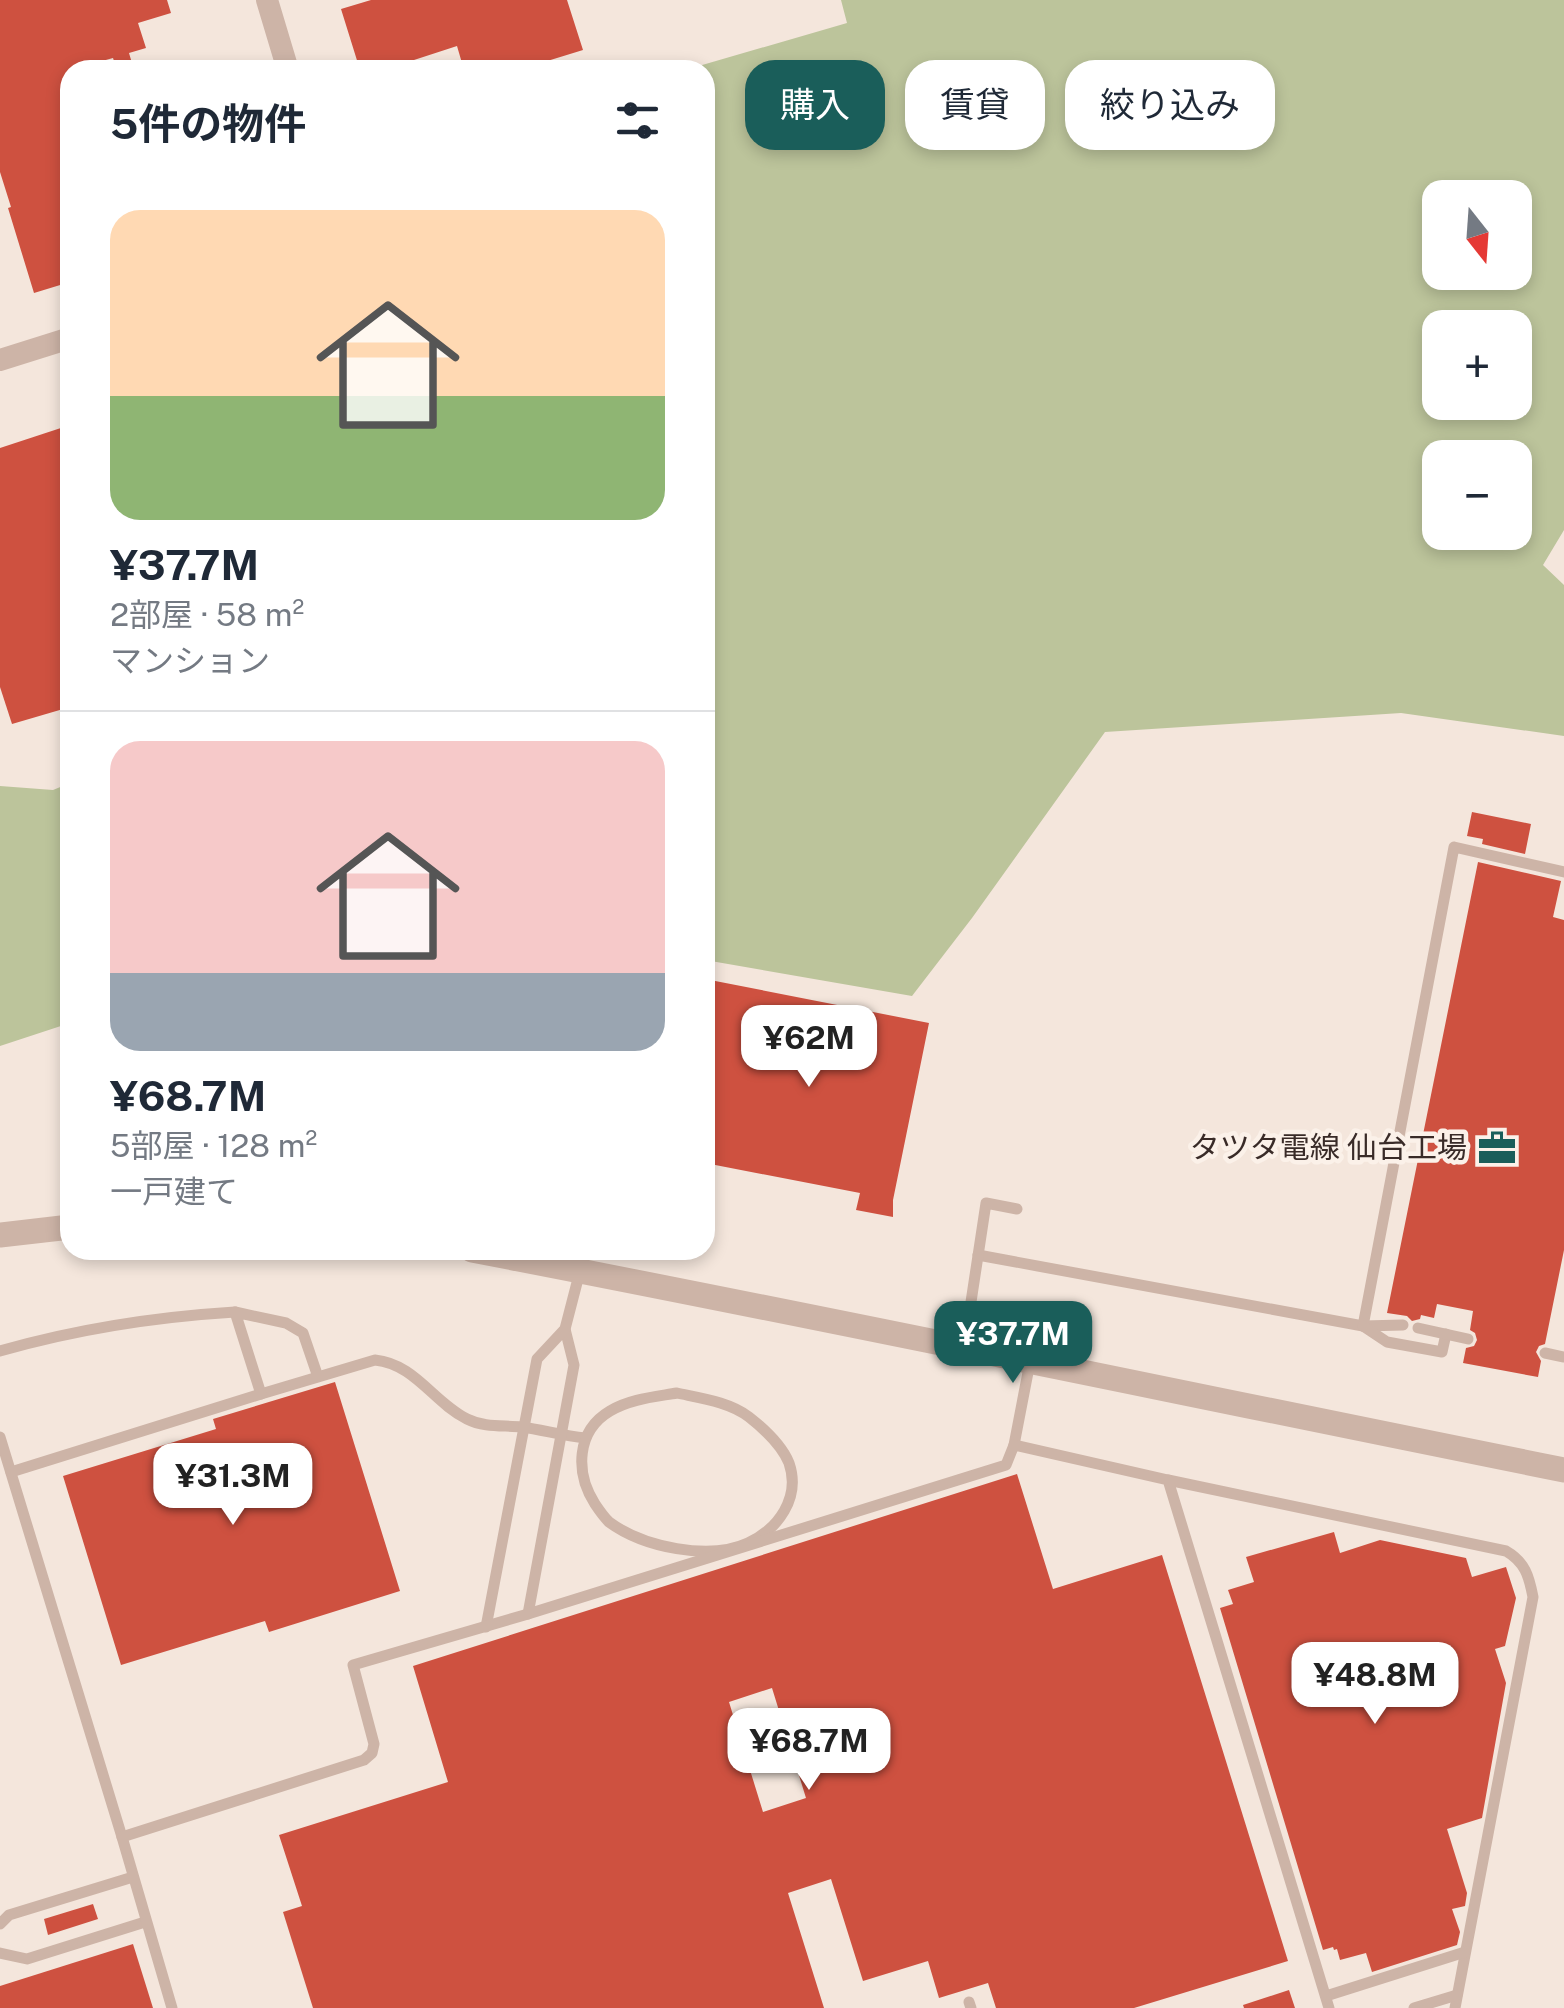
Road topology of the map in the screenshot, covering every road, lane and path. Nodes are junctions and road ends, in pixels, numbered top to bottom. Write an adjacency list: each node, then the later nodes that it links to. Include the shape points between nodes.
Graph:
1 (266, 0): 2 (street)
2 (285, 60)
3 (60, 341): 4 (street)
4 (0, 360)
5 (1564, 872): 14 (lane, via 1454,847)
6 (1017, 1210): 9 (lane, via 986,1202)
7 (60, 1227): 8 (street)
8 (0, 1234)
9 (978, 1254): 14 (lane); 19 (lane)
10 (523, 1260): 11 (street)
11 (580, 1271): 16 (lane); 19 (street)
12 (234, 1312): 20 (lane, via 98,1326); 24 (lane, via 303,1333); 25 (lane)
13 (1403, 1325): 14 (lane)
14 (1363, 1326): 17 (lane, via 1387,1342 1442,1352)
15 (1418, 1328): 17 (lane)
16 (565, 1329): 26 (lane, via 537,1358); 27 (lane, via 574,1365)
17 (1446, 1334): 18 (lane)
18 (1468, 1339)
19 (964, 1348): 23 (street)
20 (0, 1351)
21 (1546, 1352): 22 (lane)
22 (1564, 1357)
23 (1030, 1362): 30 (lane); 31 (street)
24 (318, 1377): 25 (lane); 26 (lane, via 388,1361 469,1420)
25 (260, 1394): 32 (lane)
26 (524, 1428): 27 (lane); 36 (lane)
27 (560, 1435): 29 (lane); 35 (lane)
28 (0, 1437): 32 (lane)
29 (585, 1438): 34 (lane, via 584,1482 607,1520 671,1548); 34 (lane, via 610,1410 676,1392 746,1414 788,1462 792,1489 784,1514 766,1535)
30 (1014, 1445): 33 (lane); 34 (lane, via 1006,1465)
31 (1564, 1470)
32 (11, 1472): 37 (lane)
33 (1168, 1480): 41 (lane, via 1506,1551 1529,1575 1533,1597); 44 (lane)
34 (738, 1547): 35 (lane)
35 (528, 1614): 36 (lane)
36 (486, 1626): 37 (lane, via 353,1665 374,1744 364,1760)
37 (122, 1837): 38 (lane)
38 (133, 1877): 39 (lane); 40 (lane, via 8,1915)
39 (146, 1922): 42 (lane, via 26,1959); 45 (lane)
40 (0, 1924)
41 (1464, 1952): 43 (lane); 44 (lane)
42 (0, 1953)
43 (1456, 2001): 46 (lane)
44 (1328, 2002)
45 (172, 2008)
46 (1414, 2008)

